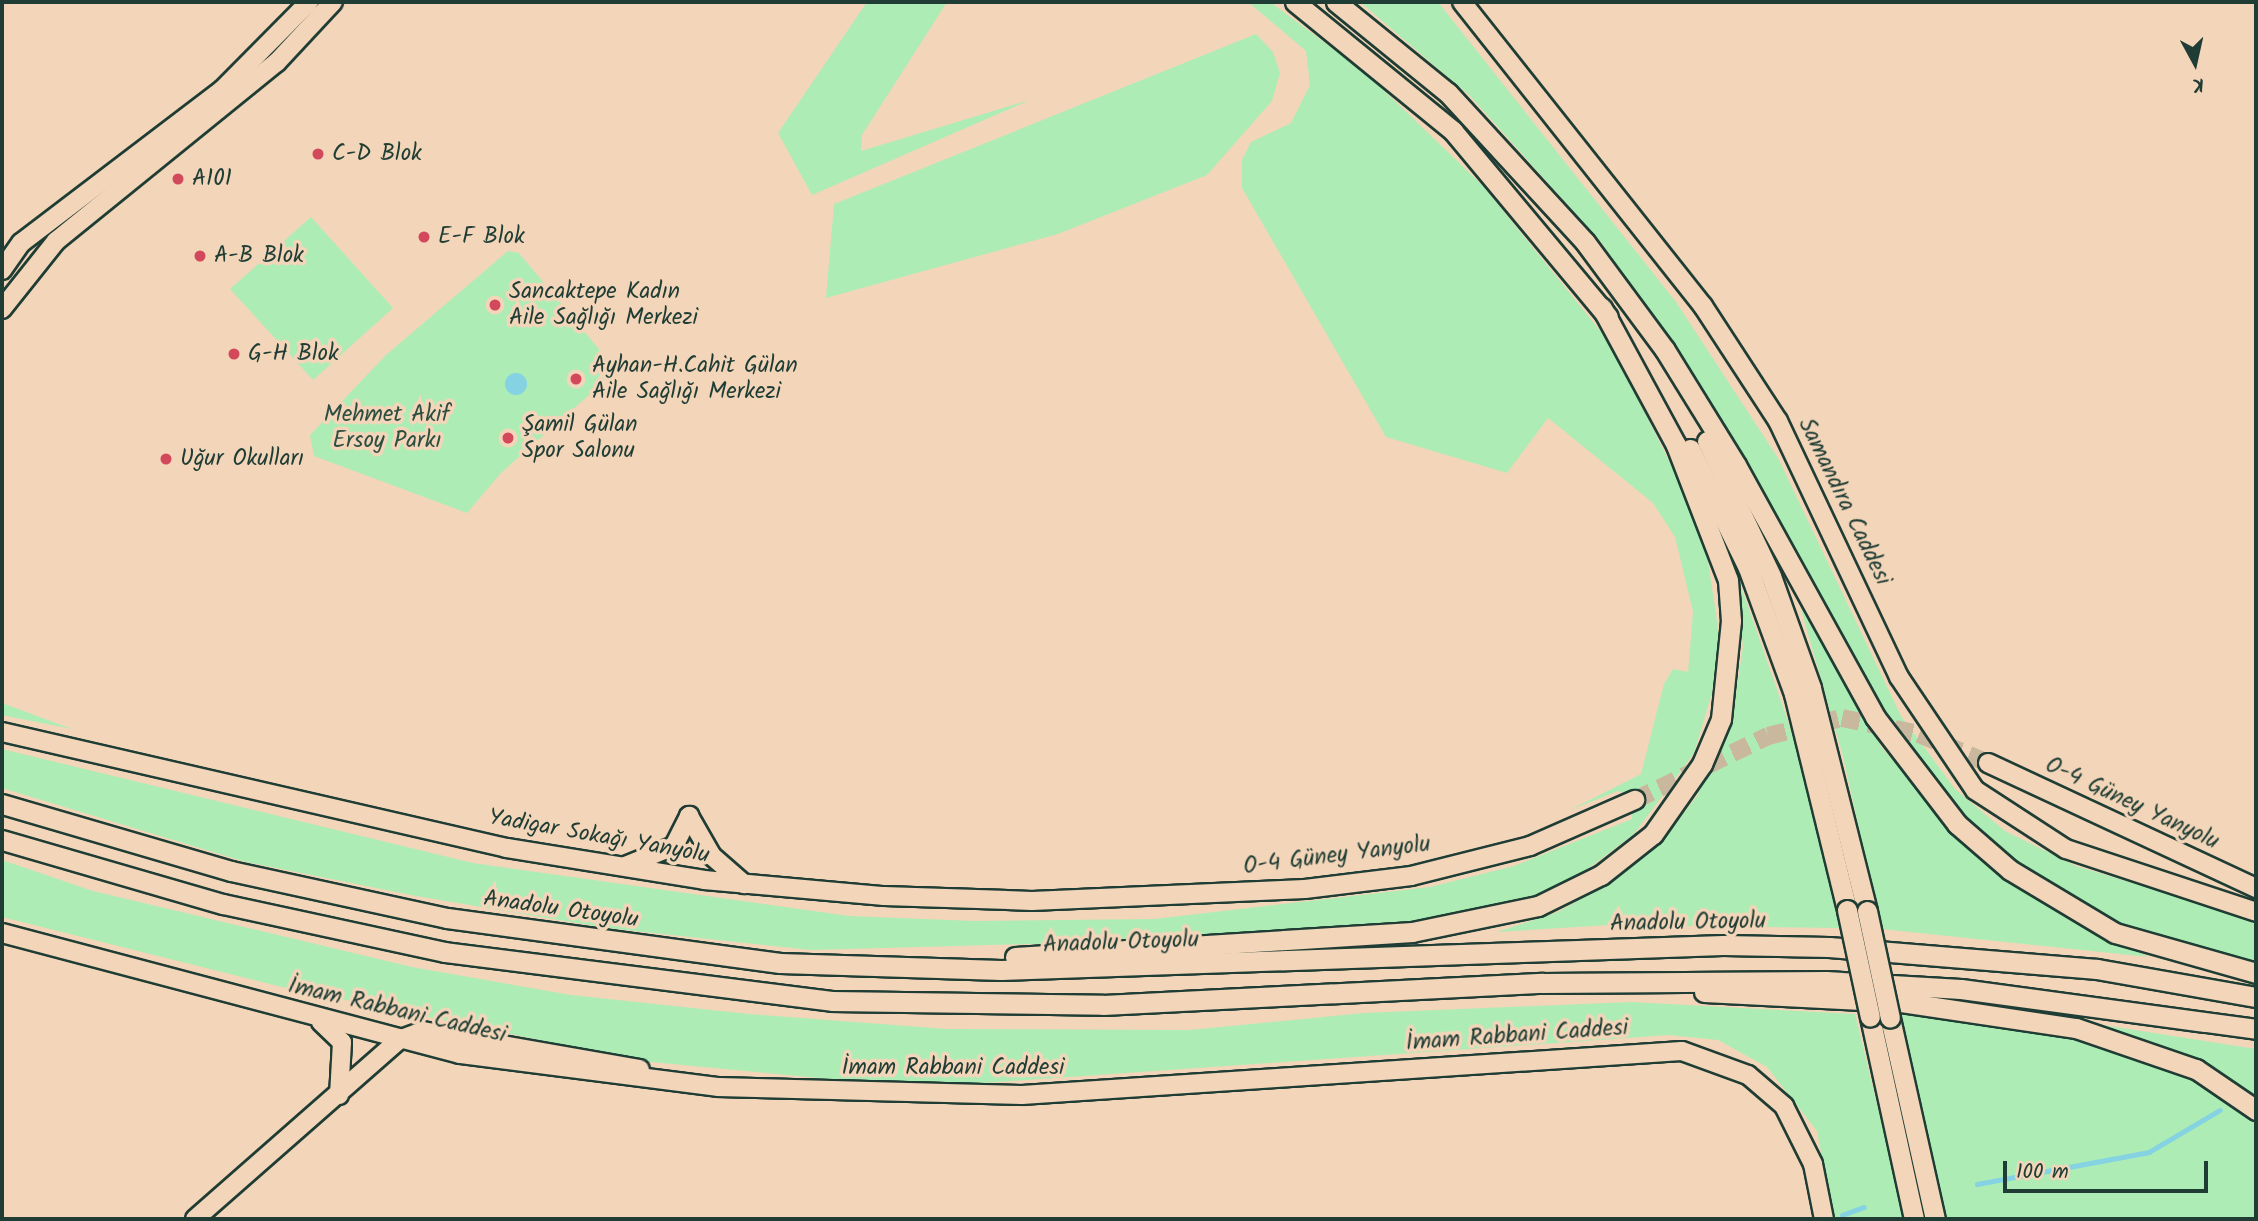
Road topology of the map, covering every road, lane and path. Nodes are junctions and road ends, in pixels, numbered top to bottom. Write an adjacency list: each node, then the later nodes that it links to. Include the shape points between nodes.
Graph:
1 (309, 2): 6 (main road)
2 (333, 2): 6 (main road, via 277,62)
3 (1295, 2): 10 (highway, via 1453,131)
4 (1336, 2): 12 (highway, via 1408,58 1518,164)
5 (1462, 2): 22 (main road, Samandıra Caddesi, via 1703,306 1778,421 1899,677 1975,790 2066,849 2133,876)
6 (189, 123): 7 (main road); 8 (main road)
7 (75, 200): 8 (main road); 9 (main road, via 21,243)
8 (105, 202): 11 (main road, via 56,241)
9 (2, 270)
10 (1602, 308): 24 (highway, via 1706,513 1728,580 1731,621 1721,719 1702,764 1653,834 1623,859 1538,906 1360,939); 35 (highway, bridge, via 1665,402 1748,568 1794,694 1847,910)
11 (2, 309)
12 (1638, 318): 25 (highway, via 1736,465 1875,717 1957,824 2010,870 2115,933); 36 (highway, bridge, via 1722,469 1771,576 1811,688 1867,911)
13 (2, 732): 18 (main road, Yadigar Sokağı Yanyolu, via 507,848)
14 (1988, 763): 20 (main road, O-4 Güney Yanyolu)
15 (1635, 800): 21 (main road, O-4 Güney Yanyolu, via 1530,846 1411,876)
16 (2, 804): 24 (highway, Anadolu Otoyolu, via 231,871 447,918)
17 (2, 839): 26 (highway, via 223,904 445,952 832,1001 1103,1005)
18 (620, 867): 19 (main road, Yadigar Sokağı Yanyolu); 19 (main road, via 674,846 690,816 712,856)
19 (744, 884): 21 (main road, Yadigar Sokağı Yanyolu, via 1032,901)
20 (2256, 888)
21 (1201, 895)
22 (2256, 912)
23 (2, 933): 28 (main road, İmam Rabbani Caddesi)
24 (780, 963): 27 (highway, Anadolu Otoyolu, via 1001,970 1816,947 2096,969)
25 (2256, 973)
26 (1542, 983): 29 (highway, via 1826,981 1961,989); 32 (highway, via 1982,1011 2144,1047 2196,1069)
27 (2256, 997)
28 (316, 1019): 30 (main road, İmam Rabbani Caddesi); 31 (main road, via 342,1042)
29 (2256, 1029)
30 (399, 1040): 31 (main road); 34 (main road, İmam Rabbani Caddesi, via 422,1031 476,1038 718,1087 1022,1095 1682,1051 1748,1075 1784,1106 1813,1164)
31 (339, 1096): 33 (main road)
32 (2256, 1110)
33 (195, 1219)
34 (1824, 1219)
35 (1914, 1219)
36 (1934, 1219)

